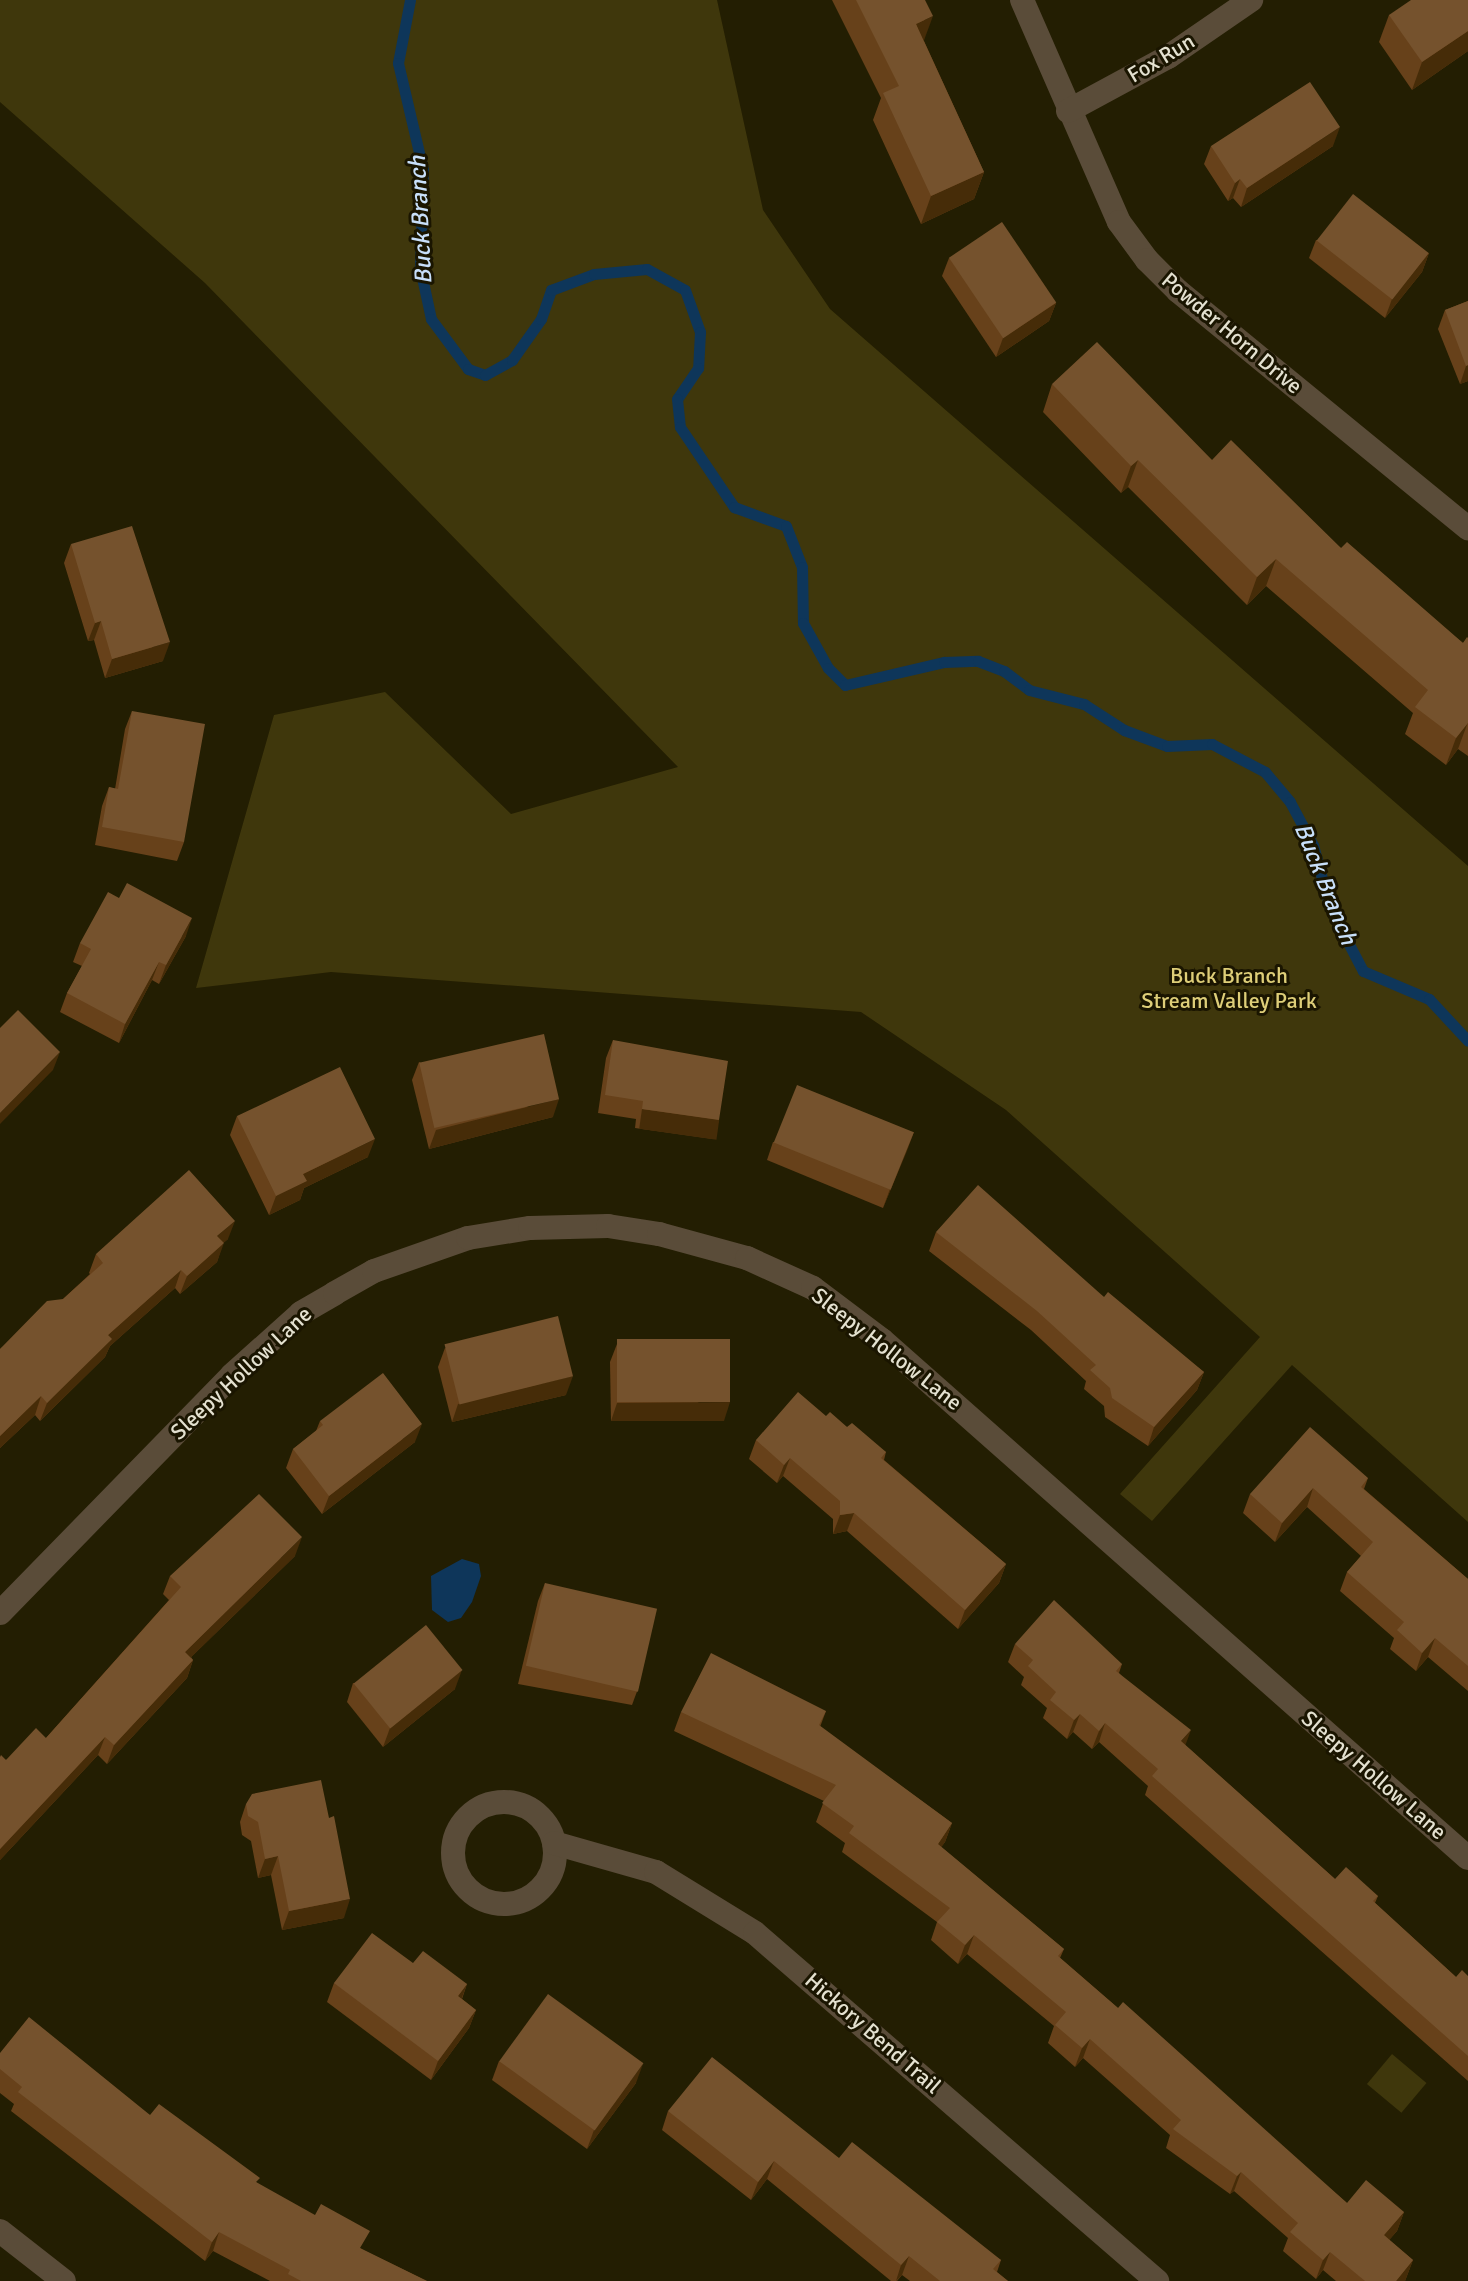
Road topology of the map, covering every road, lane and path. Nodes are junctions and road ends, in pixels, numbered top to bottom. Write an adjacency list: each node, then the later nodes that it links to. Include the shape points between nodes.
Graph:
1 (1022, 0): 3 (street, Powder Horn Drive)
2 (1251, 0): 3 (street, Fox Run, via 1168,57)
3 (1068, 111): 4 (street, Powder Horn Drive, via 1119,222 1147,260)
4 (1468, 528)
5 (0, 1613): 7 (street, Sleepy Hollow Lane, via 232,1375 301,1313 335,1293 374,1271 468,1238 546,1227 608,1226 659,1234 747,1258 813,1288 882,1340)
6 (554, 1843): 6 (street, via 532,1810 493,1803 474,1811 461,1825 453,1844 454,1864 466,1890 515,1904 547,1881); 10 (street, Hickory Bend Trail, via 656,1872 755,1933)
7 (1468, 1858)
8 (0, 2231): 9 (street)
9 (64, 2281)
10 (1157, 2281)

